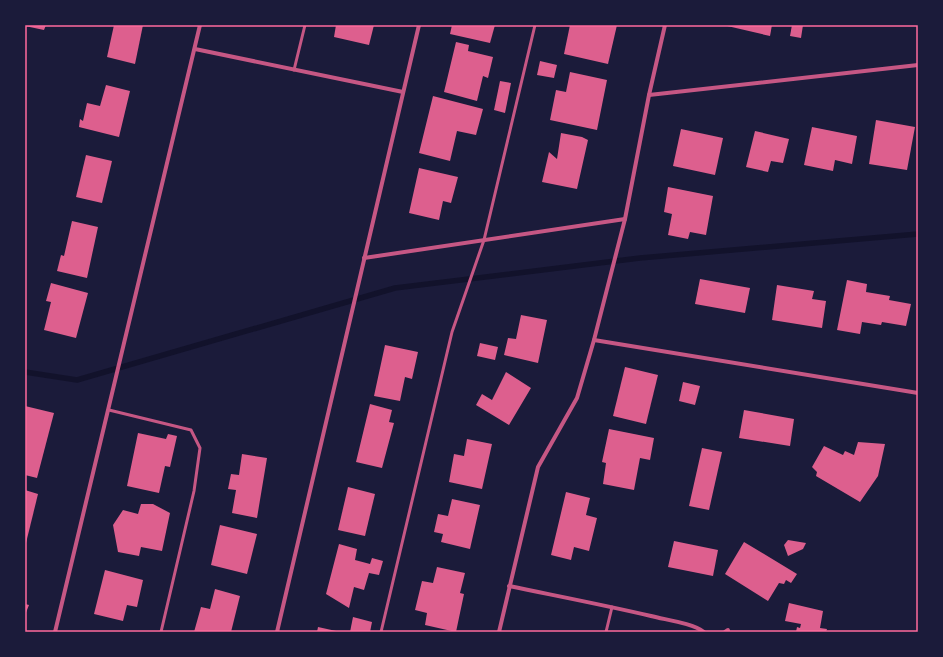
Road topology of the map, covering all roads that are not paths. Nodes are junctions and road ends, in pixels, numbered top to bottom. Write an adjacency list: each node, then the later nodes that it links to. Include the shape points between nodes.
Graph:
1 (200, 25): 6 (street)
2 (305, 25): 8 (lane)
3 (418, 25): 9 (street)
4 (535, 25): 12 (lane)
5 (665, 25): 10 (street)
6 (195, 49): 8 (street); 16 (street)
7 (918, 65): 10 (street)
8 (294, 70): 9 (street)
9 (403, 92): 13 (street)
10 (649, 94): 11 (street)
11 (625, 219): 12 (street); 14 (street)
12 (484, 240): 13 (street); 22 (lane, via 452,332)
13 (364, 258): 21 (street)
14 (594, 340): 15 (street); 17 (street, via 577,398 538,467)
15 (918, 393)
16 (109, 410): 19 (street); 20 (lane, via 191,430 200,448 194,491)
17 (510, 586): 18 (street); 23 (street)
18 (612, 607): 24 (lane); 25 (street, via 699,628)
19 (55, 632)
20 (161, 632)
21 (277, 632)
22 (381, 632)
23 (498, 632)
24 (606, 632)
25 (704, 632)

